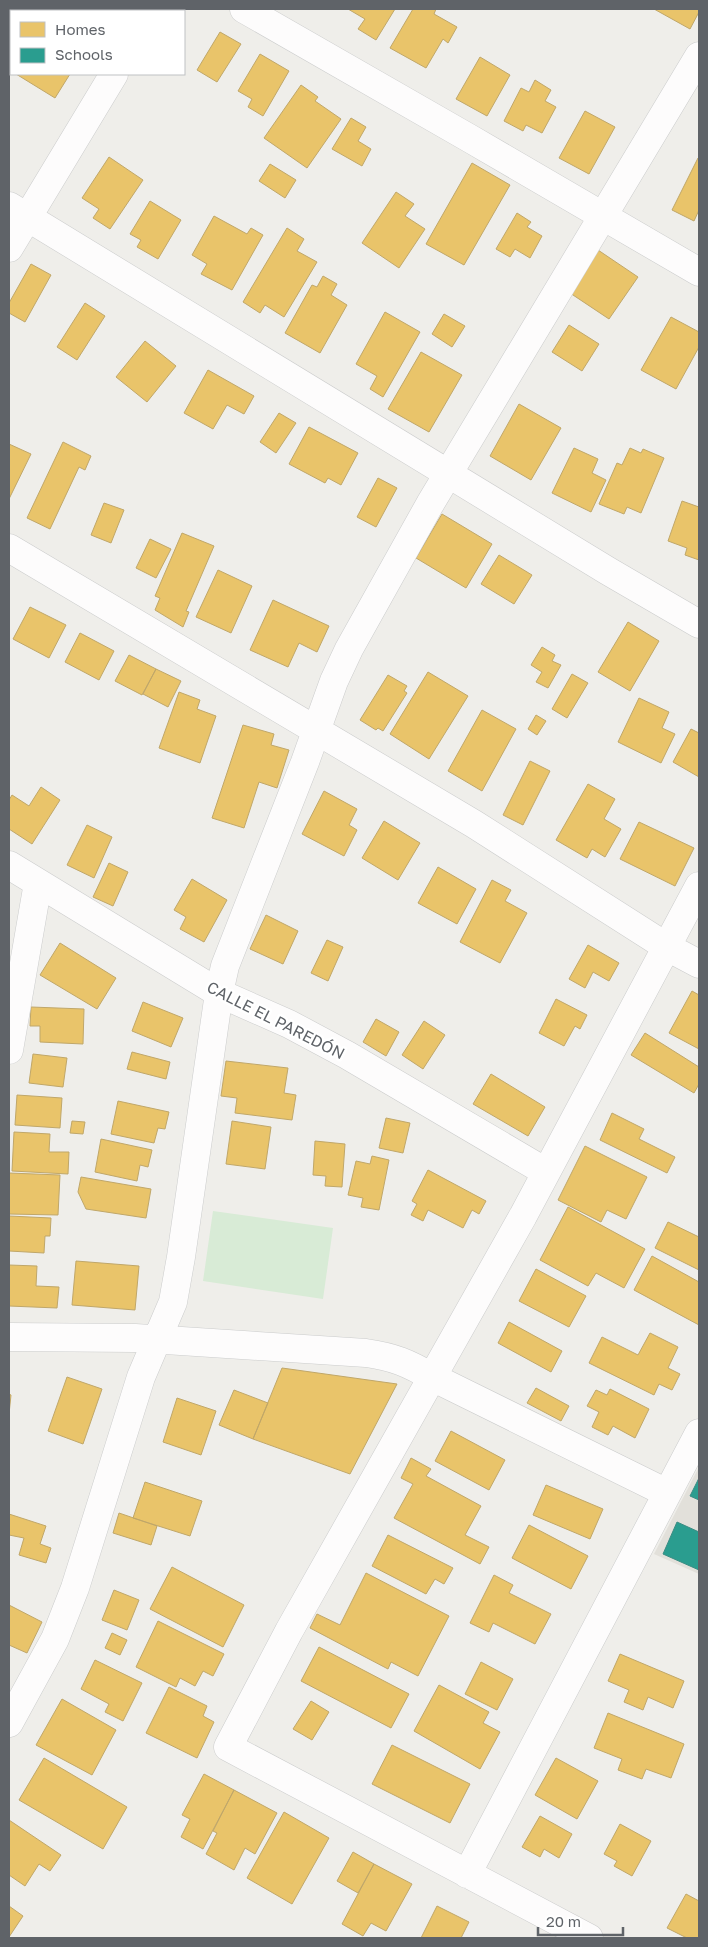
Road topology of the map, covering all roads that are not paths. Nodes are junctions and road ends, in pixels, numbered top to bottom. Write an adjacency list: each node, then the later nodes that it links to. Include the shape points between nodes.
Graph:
1 (244, 9): 5 (street)
2 (699, 56): 5 (street)
3 (113, 75): 4 (street)
4 (18, 211): 6 (street); 8 (street)
5 (603, 216): 7 (street); 8 (street)
6 (9, 248)
7 (699, 272)
8 (448, 474): 10 (street); 11 (street, via 349,649)
9 (9, 548): 11 (street)
10 (699, 624)
11 (316, 731): 15 (street, via 474,824); 17 (street, via 230,951)
12 (9, 865): 13 (street, CALLE EL PAREDÓN)
13 (38, 884): 17 (street, CALLE EL PAREDÓN); 18 (street)
14 (699, 886): 15 (street)
15 (667, 947): 16 (street); 19 (street)
16 (699, 964)
17 (219, 993): 19 (street, CALLE EL PAREDÓN, via 289,1024 347,1055); 21 (street, via 181,1257 173,1302)
18 (9, 1050)
19 (546, 1172): 22 (street)
20 (9, 1337): 21 (street)
21 (158, 1340): 22 (street, via 366,1353 401,1360); 25 (street, via 141,1377 75,1588 55,1639)
22 (432, 1377): 24 (street); 26 (street, via 289,1631 228,1747)
23 (699, 1432): 24 (street)
24 (667, 1493): 26 (street)
25 (9, 1723)
26 (466, 1874): 27 (street)
27 (589, 1938)

